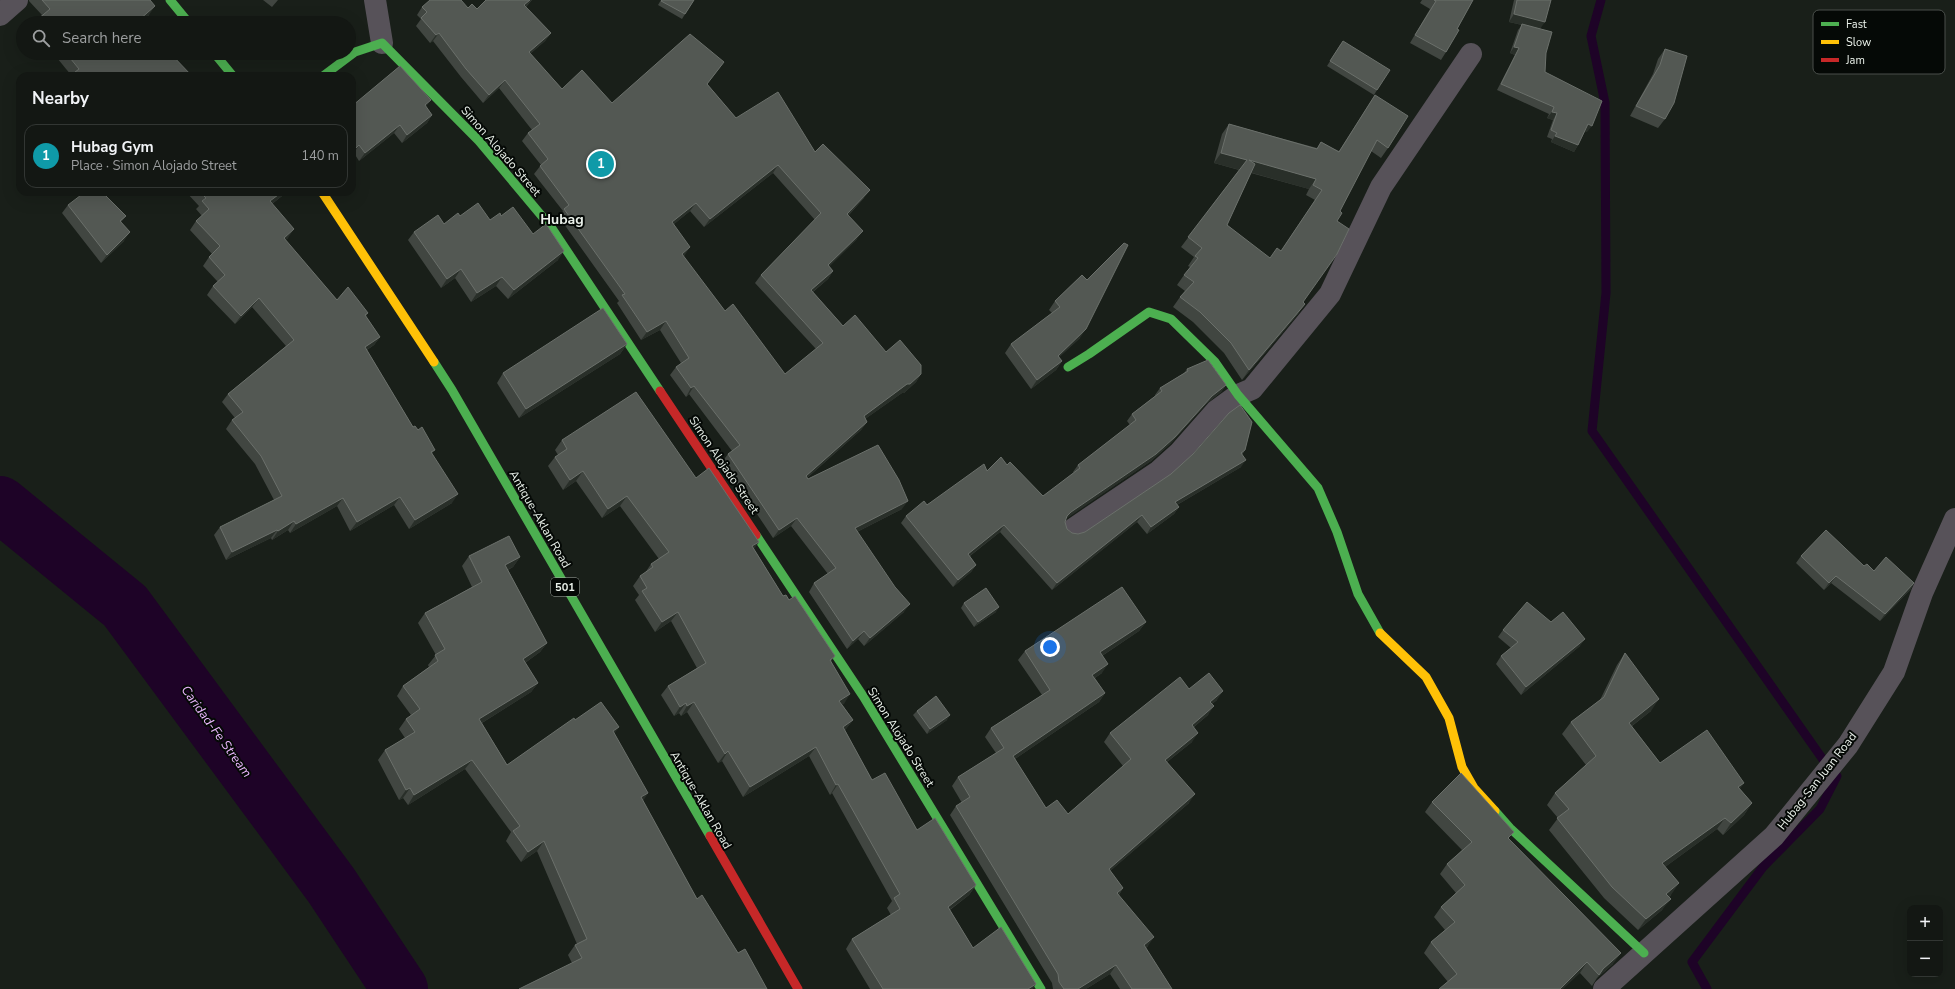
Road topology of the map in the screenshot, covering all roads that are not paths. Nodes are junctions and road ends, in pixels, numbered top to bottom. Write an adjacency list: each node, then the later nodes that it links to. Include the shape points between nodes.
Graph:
1 (17, 0): 4 (street)
2 (170, 0): 5 (street)
3 (375, 0): 6 (street)
4 (0, 14)
5 (183, 16)
6 (382, 43): 7 (street); 20 (street, Simon Alojado Street, via 479,141 551,227 863,696)
7 (356, 52)
8 (1471, 54): 15 (street, via 1381,187 1330,294 1252,390)
9 (220, 60): 11 (street)
10 (344, 60): 12 (street)
11 (230, 72)
12 (328, 72)
13 (325, 196): 19 (street, Antique-Aklan Road / 501, via 452,390)
14 (1068, 367): 15 (street, via 1089,356 1129,324 1149,312 1171,319 1185,331 1215,362)
15 (1238, 395): 17 (street, via 1216,410 1180,453 1159,471); 18 (street, via 1318,488 1337,532 1358,594 1381,634 1426,677 1449,718 1462,767 1474,788 1510,828)
16 (1955, 519): 18 (street, Hubag-San Juan Road, via 1922,593 1894,672 1848,745 1774,836)
17 (1073, 529)
18 (1644, 953): 21 (street, Hubag-San Juan Road)
19 (798, 989)
20 (1041, 989)
21 (1604, 989)

